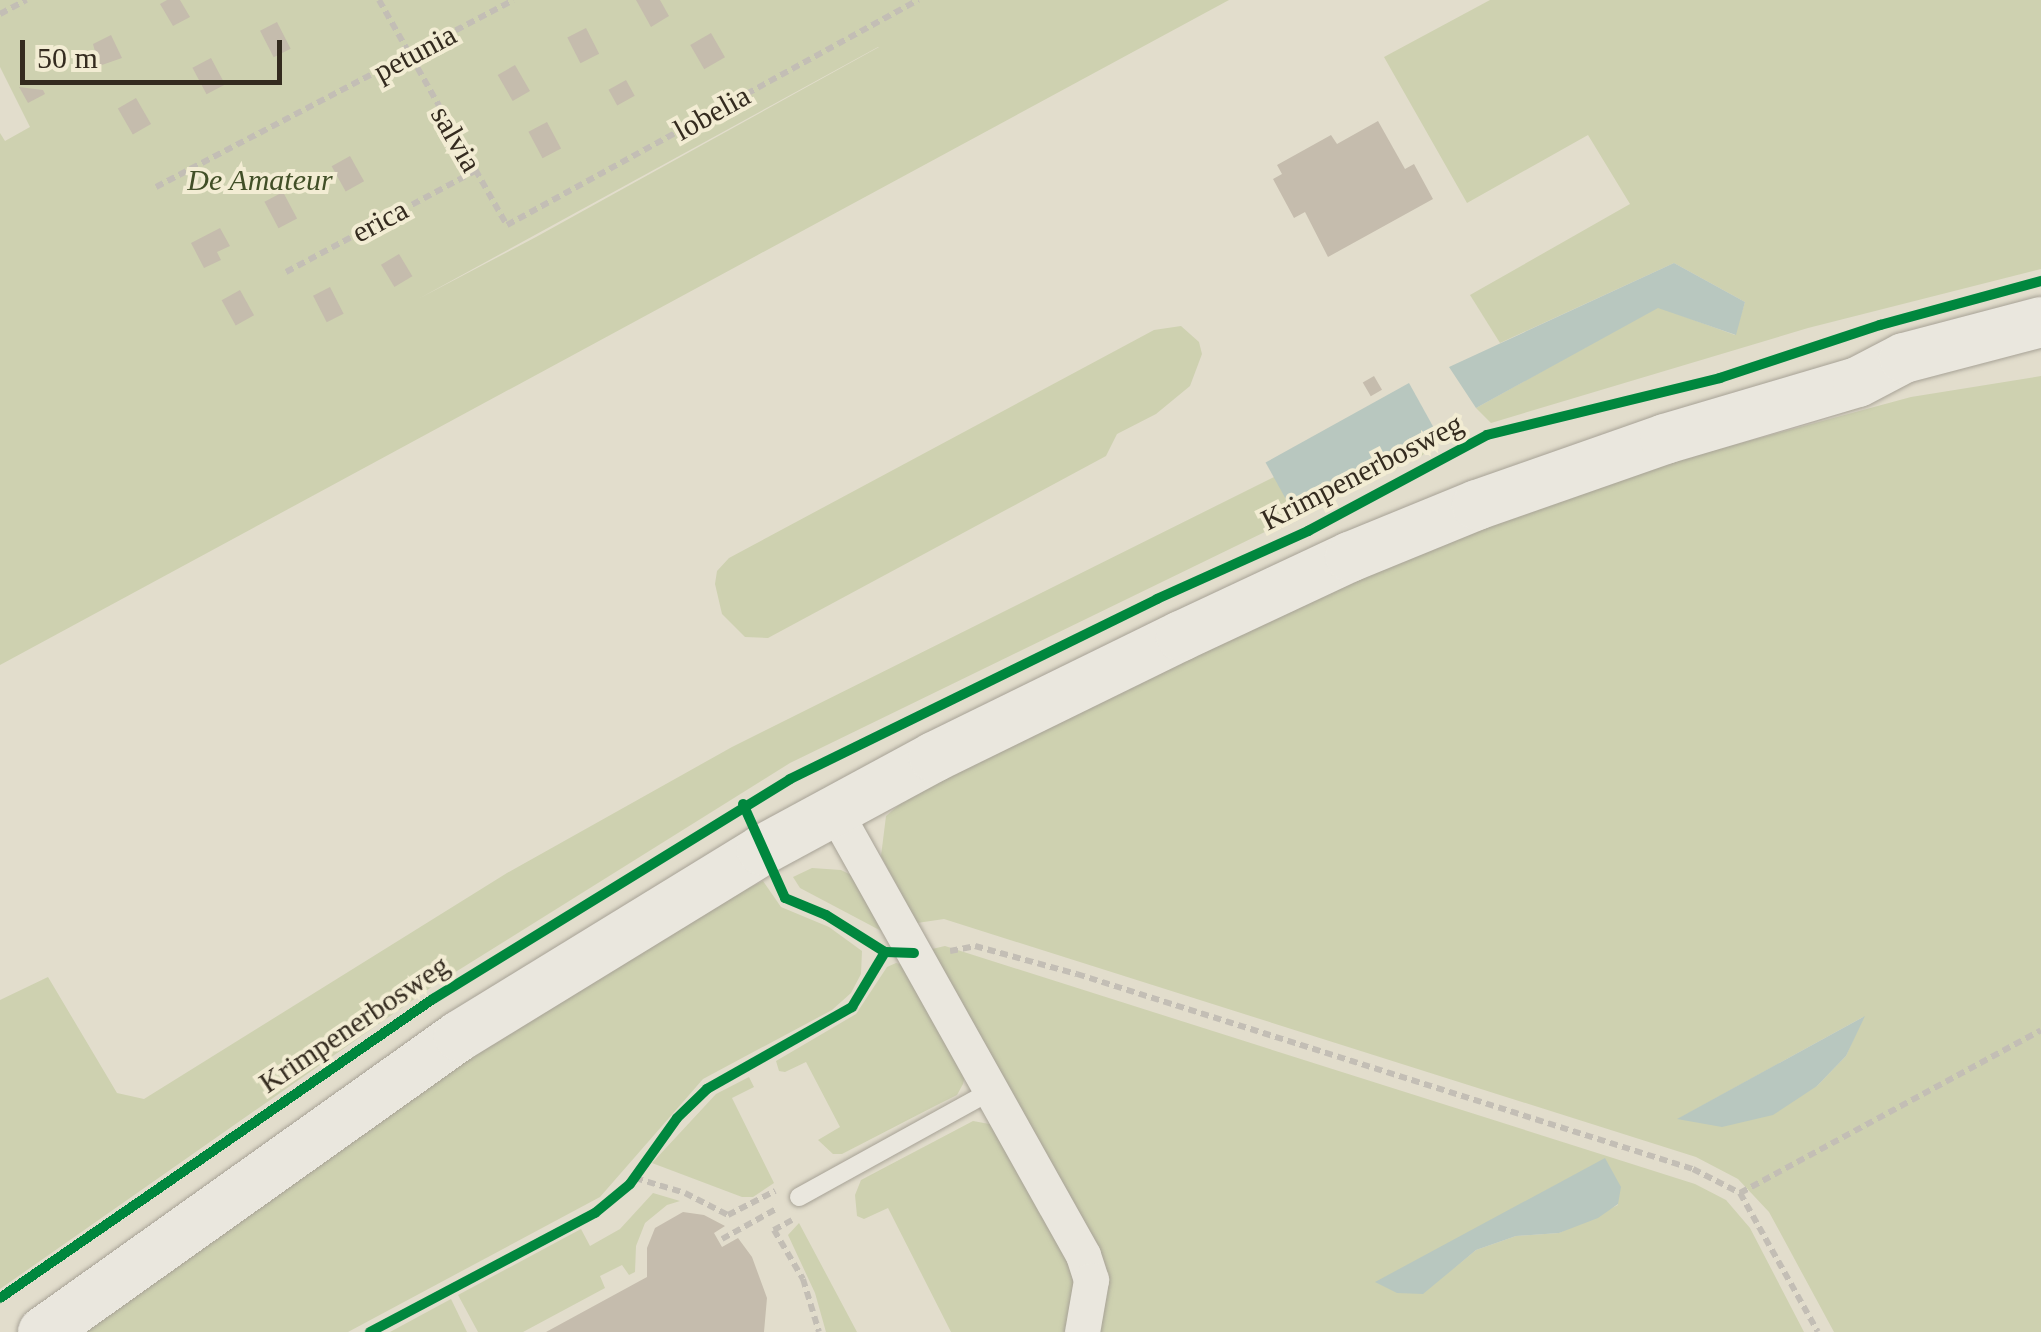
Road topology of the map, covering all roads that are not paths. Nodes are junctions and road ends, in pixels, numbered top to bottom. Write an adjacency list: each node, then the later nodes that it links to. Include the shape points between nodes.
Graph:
1 (2041, 322): 3 (main road, via 1904,358)
2 (2041, 358): 3 (main road)
3 (1858, 382): 4 (main road, via 1665,438 1350,557)
4 (834, 810): 5 (street); 7 (main road, via 459,1036)
5 (991, 1092): 6 (lane); 8 (street, via 1083,1255 1091,1280)
6 (799, 1197)
7 (43, 1332)
8 (1082, 1332)

